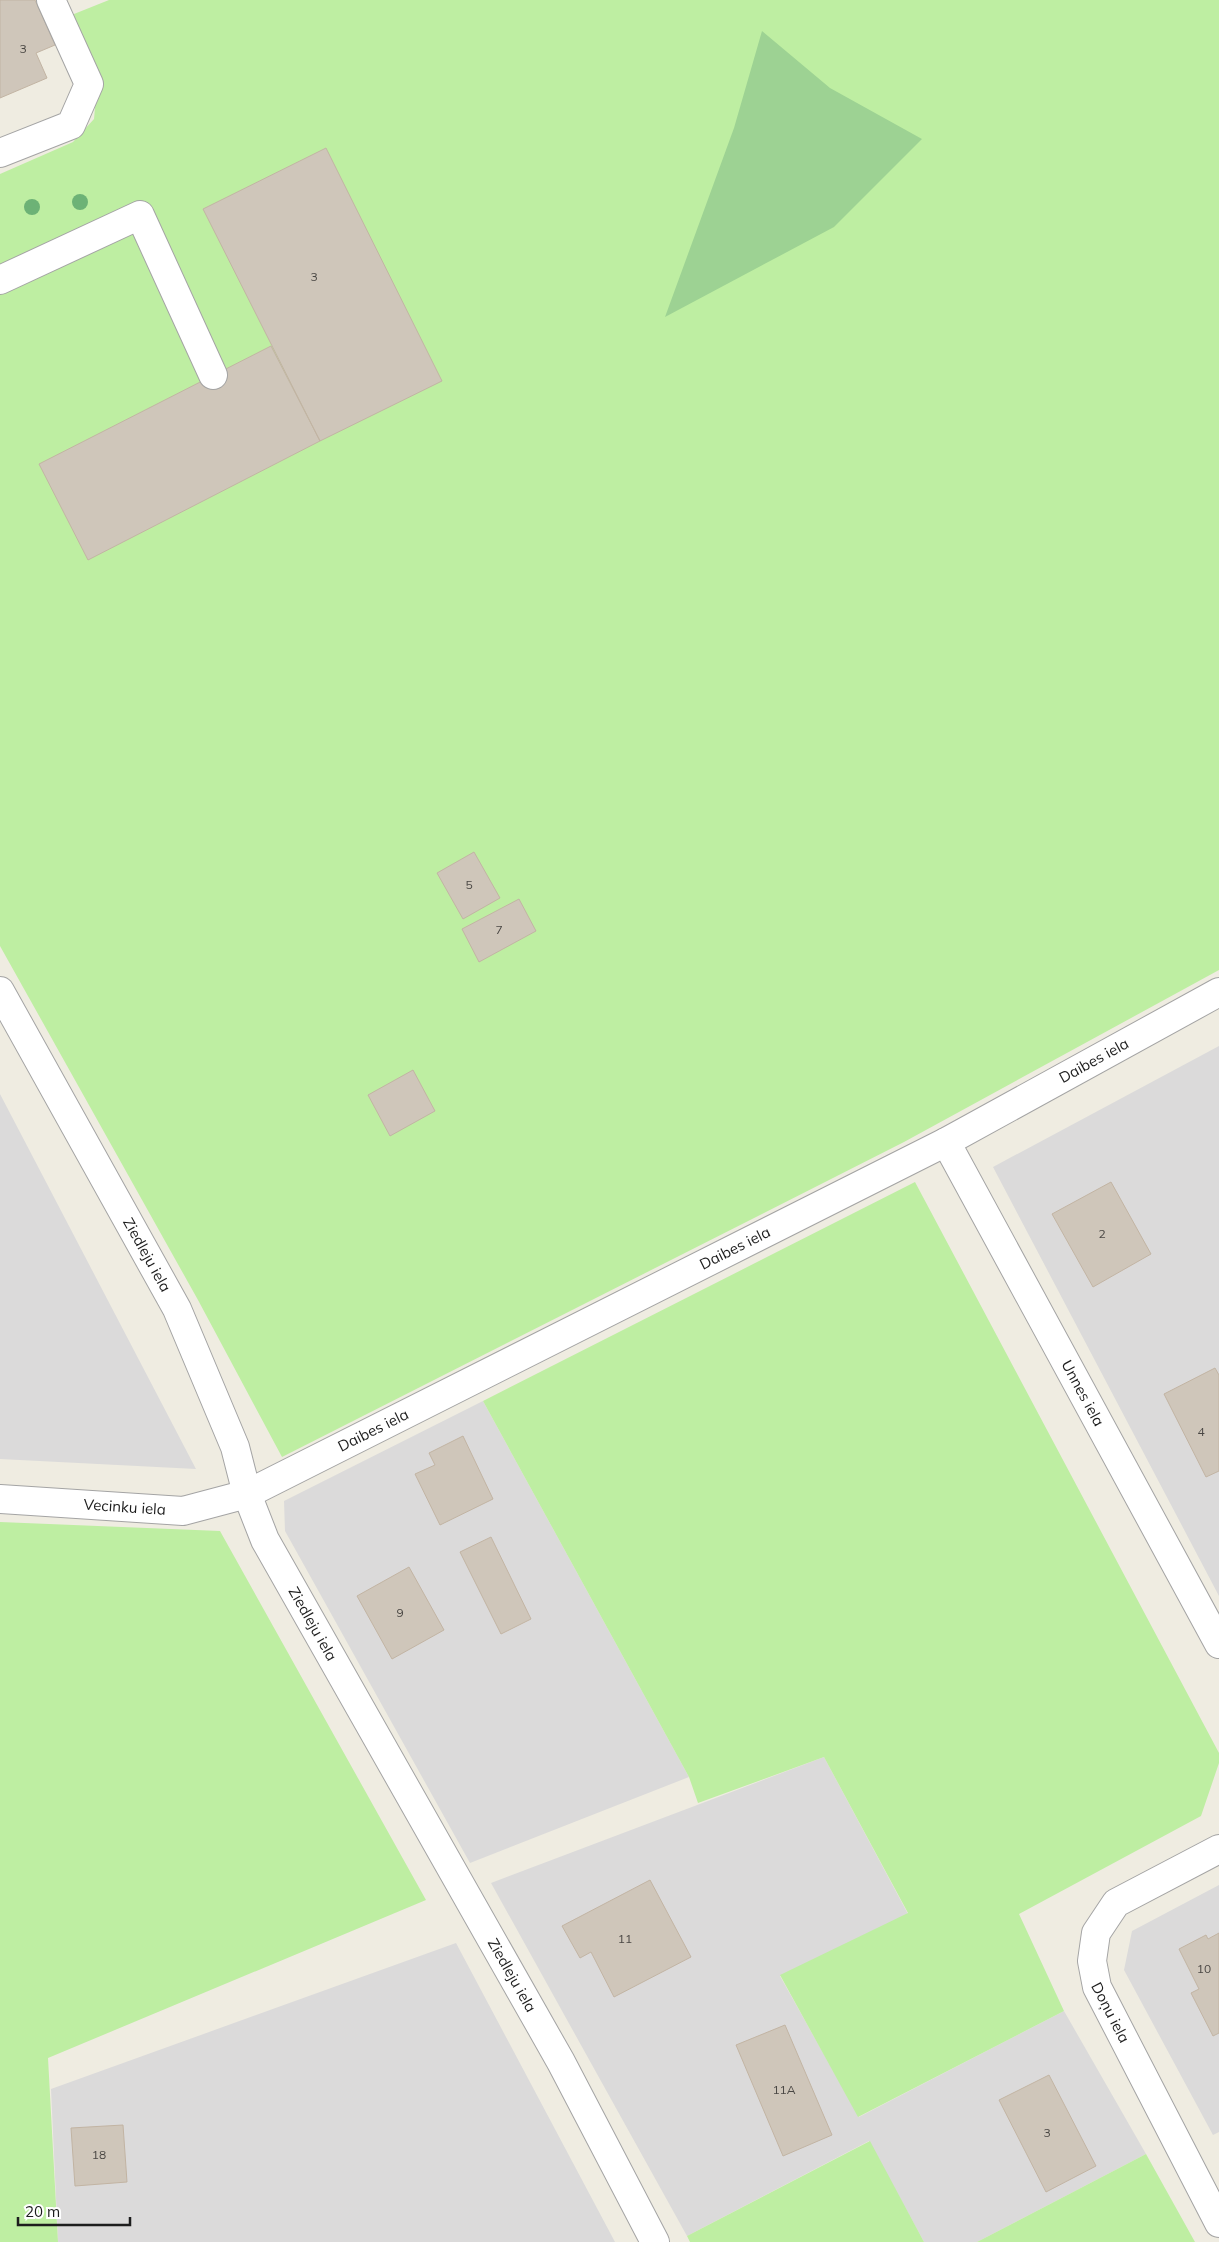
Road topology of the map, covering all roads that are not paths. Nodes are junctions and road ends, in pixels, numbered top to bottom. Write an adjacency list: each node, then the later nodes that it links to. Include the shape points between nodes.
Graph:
1 (51, 0): 2 (street, via 89,84 71,125)
2 (0, 153)
3 (0, 280): 4 (street, via 140,214)
4 (213, 375)
5 (0, 991): 8 (street, Ziedleju iela, via 177,1310 235,1447)
6 (1219, 992): 7 (street, Daibes iela)
7 (946, 1142): 8 (street, Daibes iela); 10 (street, Unnes iela)
8 (246, 1494): 9 (street, Vecinku iela, via 183,1511); 13 (street, Ziedleju iela, via 265,1540 561,2062)
9 (0, 1499)
10 (1219, 1644)
11 (1219, 1849): 12 (street, Doņu iela, via 1116,1903 1096,1933 1092,1961 1096,1988)
12 (1219, 2223)
13 (655, 2242)

